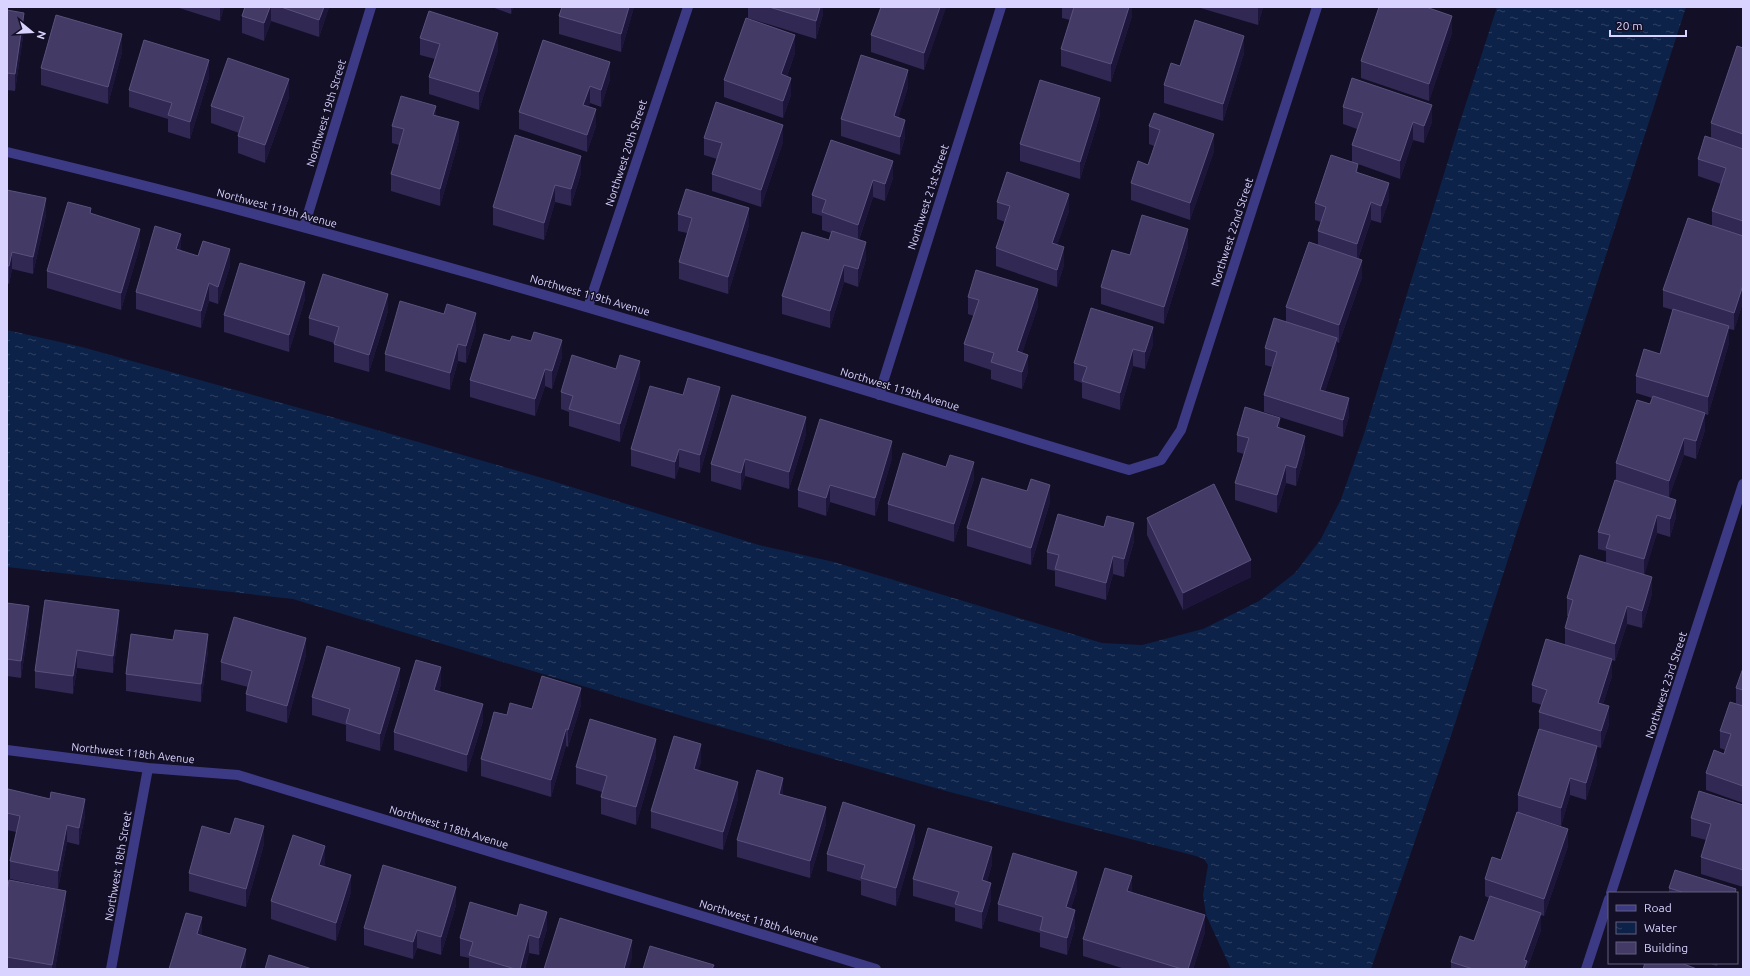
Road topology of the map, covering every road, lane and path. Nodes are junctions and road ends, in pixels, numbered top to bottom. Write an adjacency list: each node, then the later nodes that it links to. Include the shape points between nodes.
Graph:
1 (371, 7): 6 (street, Northwest 19th Street)
2 (688, 7): 7 (street, Northwest 20th Street)
3 (1001, 7): 8 (street, Northwest 21st Street)
4 (1317, 7): 9 (street, Northwest 22nd Street, via 1181,430)
5 (7, 152): 6 (street, Northwest 119th Avenue)
6 (304, 227): 7 (street, Northwest 119th Avenue)
7 (588, 307): 8 (street, Northwest 119th Avenue)
8 (879, 395): 9 (street, Northwest 119th Avenue, via 1129,470)
9 (1161, 460)
10 (1743, 484): 13 (street, Northwest 23rd Street)
11 (7, 750): 12 (street, Northwest 118th Avenue)
12 (148, 768): 15 (street, Northwest 18th Street); 16 (street, Northwest 118th Avenue, via 238,775)
13 (1611, 892)
14 (1608, 902): 17 (street)
15 (111, 969)
16 (876, 969)
17 (1586, 969)

